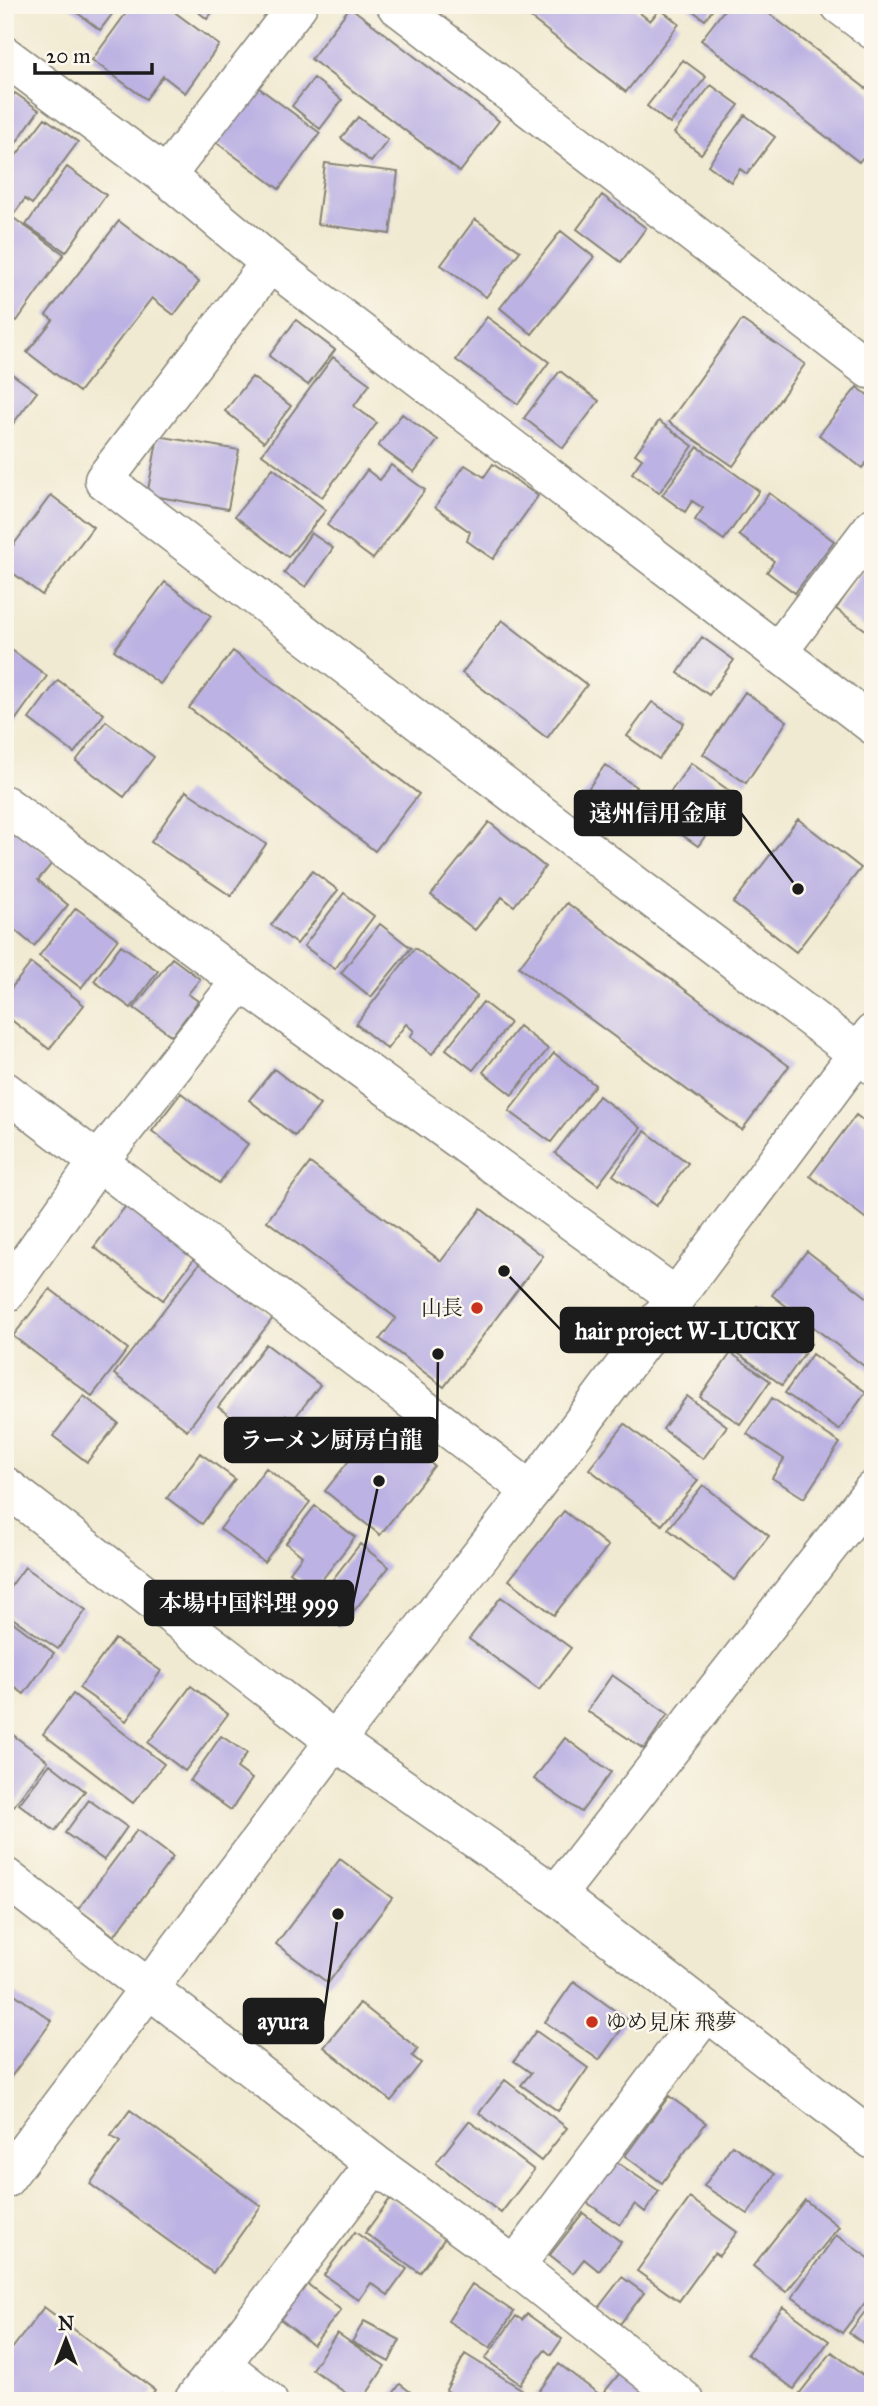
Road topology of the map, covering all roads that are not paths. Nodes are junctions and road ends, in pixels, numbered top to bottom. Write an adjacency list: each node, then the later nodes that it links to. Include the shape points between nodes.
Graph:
1 (298, 5): 6 (street)
2 (396, 5): 8 (street)
3 (840, 5): 4 (street)
4 (873, 30)
5 (5, 56): 6 (street)
6 (166, 176): 7 (street)
7 (270, 263): 10 (street); 14 (street, via 104,480 470,761)
8 (871, 368)
9 (873, 527): 10 (street)
10 (777, 653): 11 (street)
11 (873, 725)
12 (5, 805): 13 (street)
13 (242, 981): 16 (street); 18 (street)
14 (868, 1051): 18 (street)
15 (5, 1091): 16 (street)
16 (98, 1162): 17 (street); 21 (street)
17 (5, 1294)
18 (675, 1296): 21 (street)
19 (5, 1486): 22 (street)
20 (873, 1490): 24 (street)
21 (531, 1491): 22 (street)
22 (335, 1741): 24 (street); 25 (street)
23 (5, 1877): 25 (street)
24 (556, 1895): 26 (street)
25 (150, 1988): 28 (street); 29 (street)
26 (706, 2012): 27 (street); 30 (street)
27 (873, 2140)
28 (375, 2164): 30 (street); 31 (street)
29 (5, 2179)
30 (515, 2266): 34 (street)
31 (221, 2364): 32 (street); 33 (street)
32 (193, 2401)
33 (268, 2401)
34 (685, 2401)

